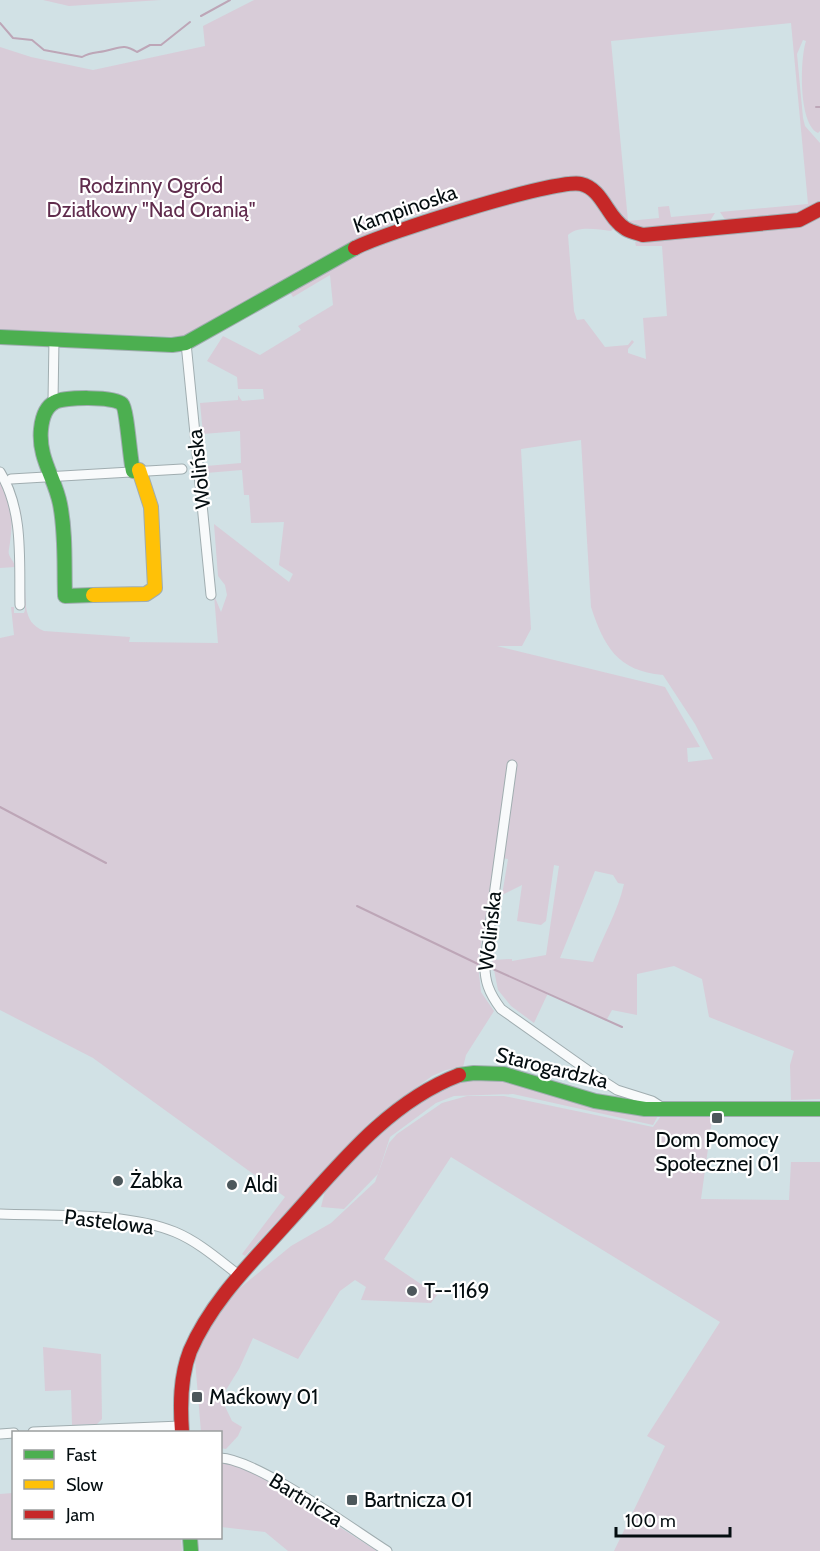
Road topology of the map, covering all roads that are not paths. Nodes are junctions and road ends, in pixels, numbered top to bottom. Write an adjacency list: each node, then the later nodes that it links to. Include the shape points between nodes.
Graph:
1 (820, 208): 4 (street, Kampinoska, via 799,220 643,235 627,231 592,188 579,183 556,185 484,204 361,245)
2 (0, 337): 3 (street, Kampinoska)
3 (54, 339): 4 (street, Kampinoska); 5 (street)
4 (186, 343): 11 (street, Wolińska)
5 (53, 401): 7 (street, via 119,402 126,411 128,450); 9 (street, via 41,420 44,460)
6 (182, 469): 7 (street)
7 (136, 471): 9 (street); 9 (street, via 152,515 156,585 146,594 65,596 61,509)
8 (0, 472): 12 (street, via 16,513)
9 (50, 475): 10 (street)
10 (10, 478)
11 (211, 595)
12 (20, 606)
13 (512, 765): 14 (street, Wolińska, via 485,961 484,978 490,993 501,1009 600,1079 617,1090 661,1105)
14 (664, 1110): 15 (street, Starogardzka); 17 (street, Starogardzka, via 618,1106 502,1074 479,1072 458,1076 418,1096 370,1134)
15 (820, 1110)
16 (0, 1214): 17 (street, Pastelowa, via 152,1224 190,1239)
17 (240, 1276): 18 (street, Starogardzka, via 192,1346 182,1387)
18 (181, 1429): 19 (street)
19 (82, 1431)
20 (222, 1458): 21 (street, Bartnicza, via 242,1462 273,1479)
21 (387, 1551)

